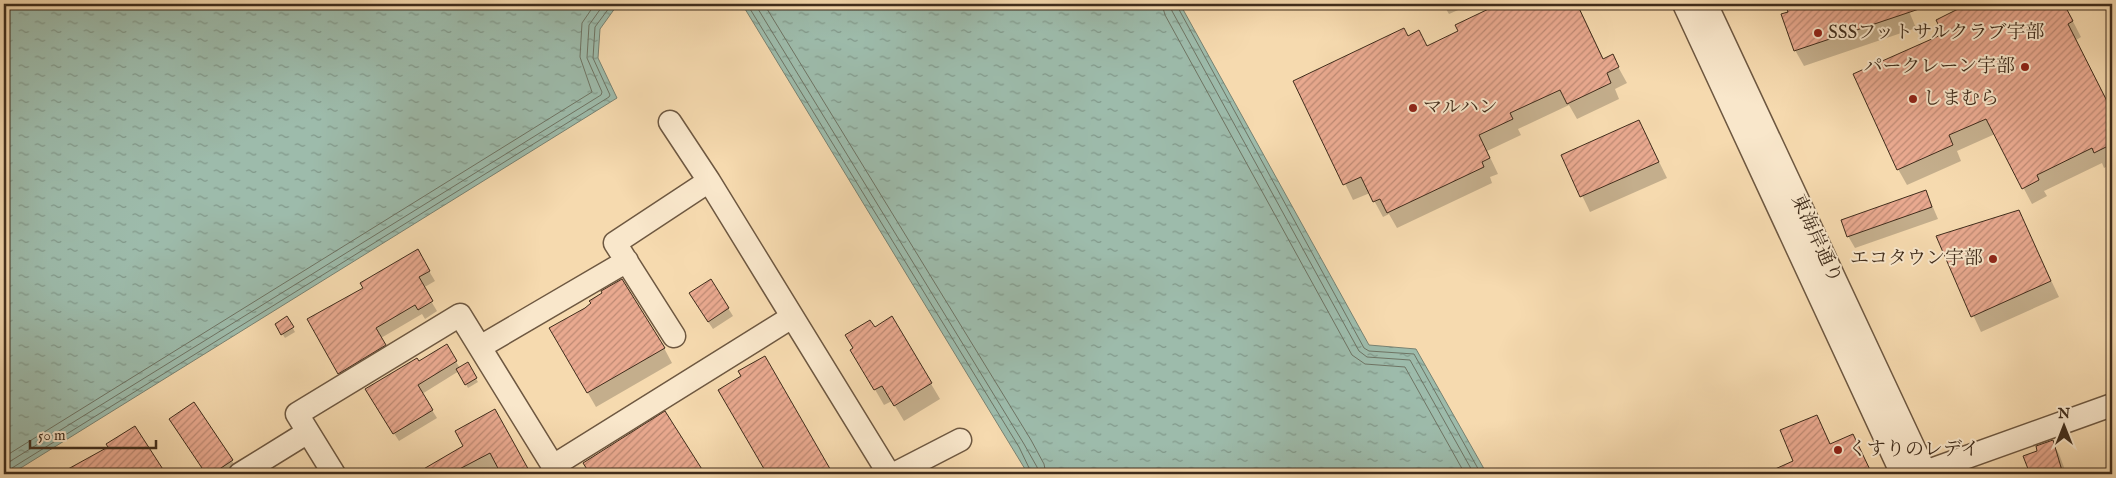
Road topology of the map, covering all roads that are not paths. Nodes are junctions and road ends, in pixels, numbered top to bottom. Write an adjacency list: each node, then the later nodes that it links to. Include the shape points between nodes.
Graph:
1 (1684, 4): 17 (street, 東海岸通り)
2 (1706, 4): 12 (street, 東海岸通り)
3 (670, 122): 4 (street)
4 (709, 181): 5 (street, via 615,243); 6 (street)
5 (626, 261): 7 (street); 8 (street)
6 (792, 317): 8 (street, via 553,466); 15 (street)
7 (674, 336)
8 (480, 347): 10 (street, via 460,315 297,414)
9 (2112, 405): 12 (street)
10 (308, 432): 13 (street); 14 (street)
11 (960, 440): 16 (street)
12 (1926, 473)
13 (240, 474)
14 (334, 474)
15 (889, 474)
16 (894, 474)
17 (1902, 474)

